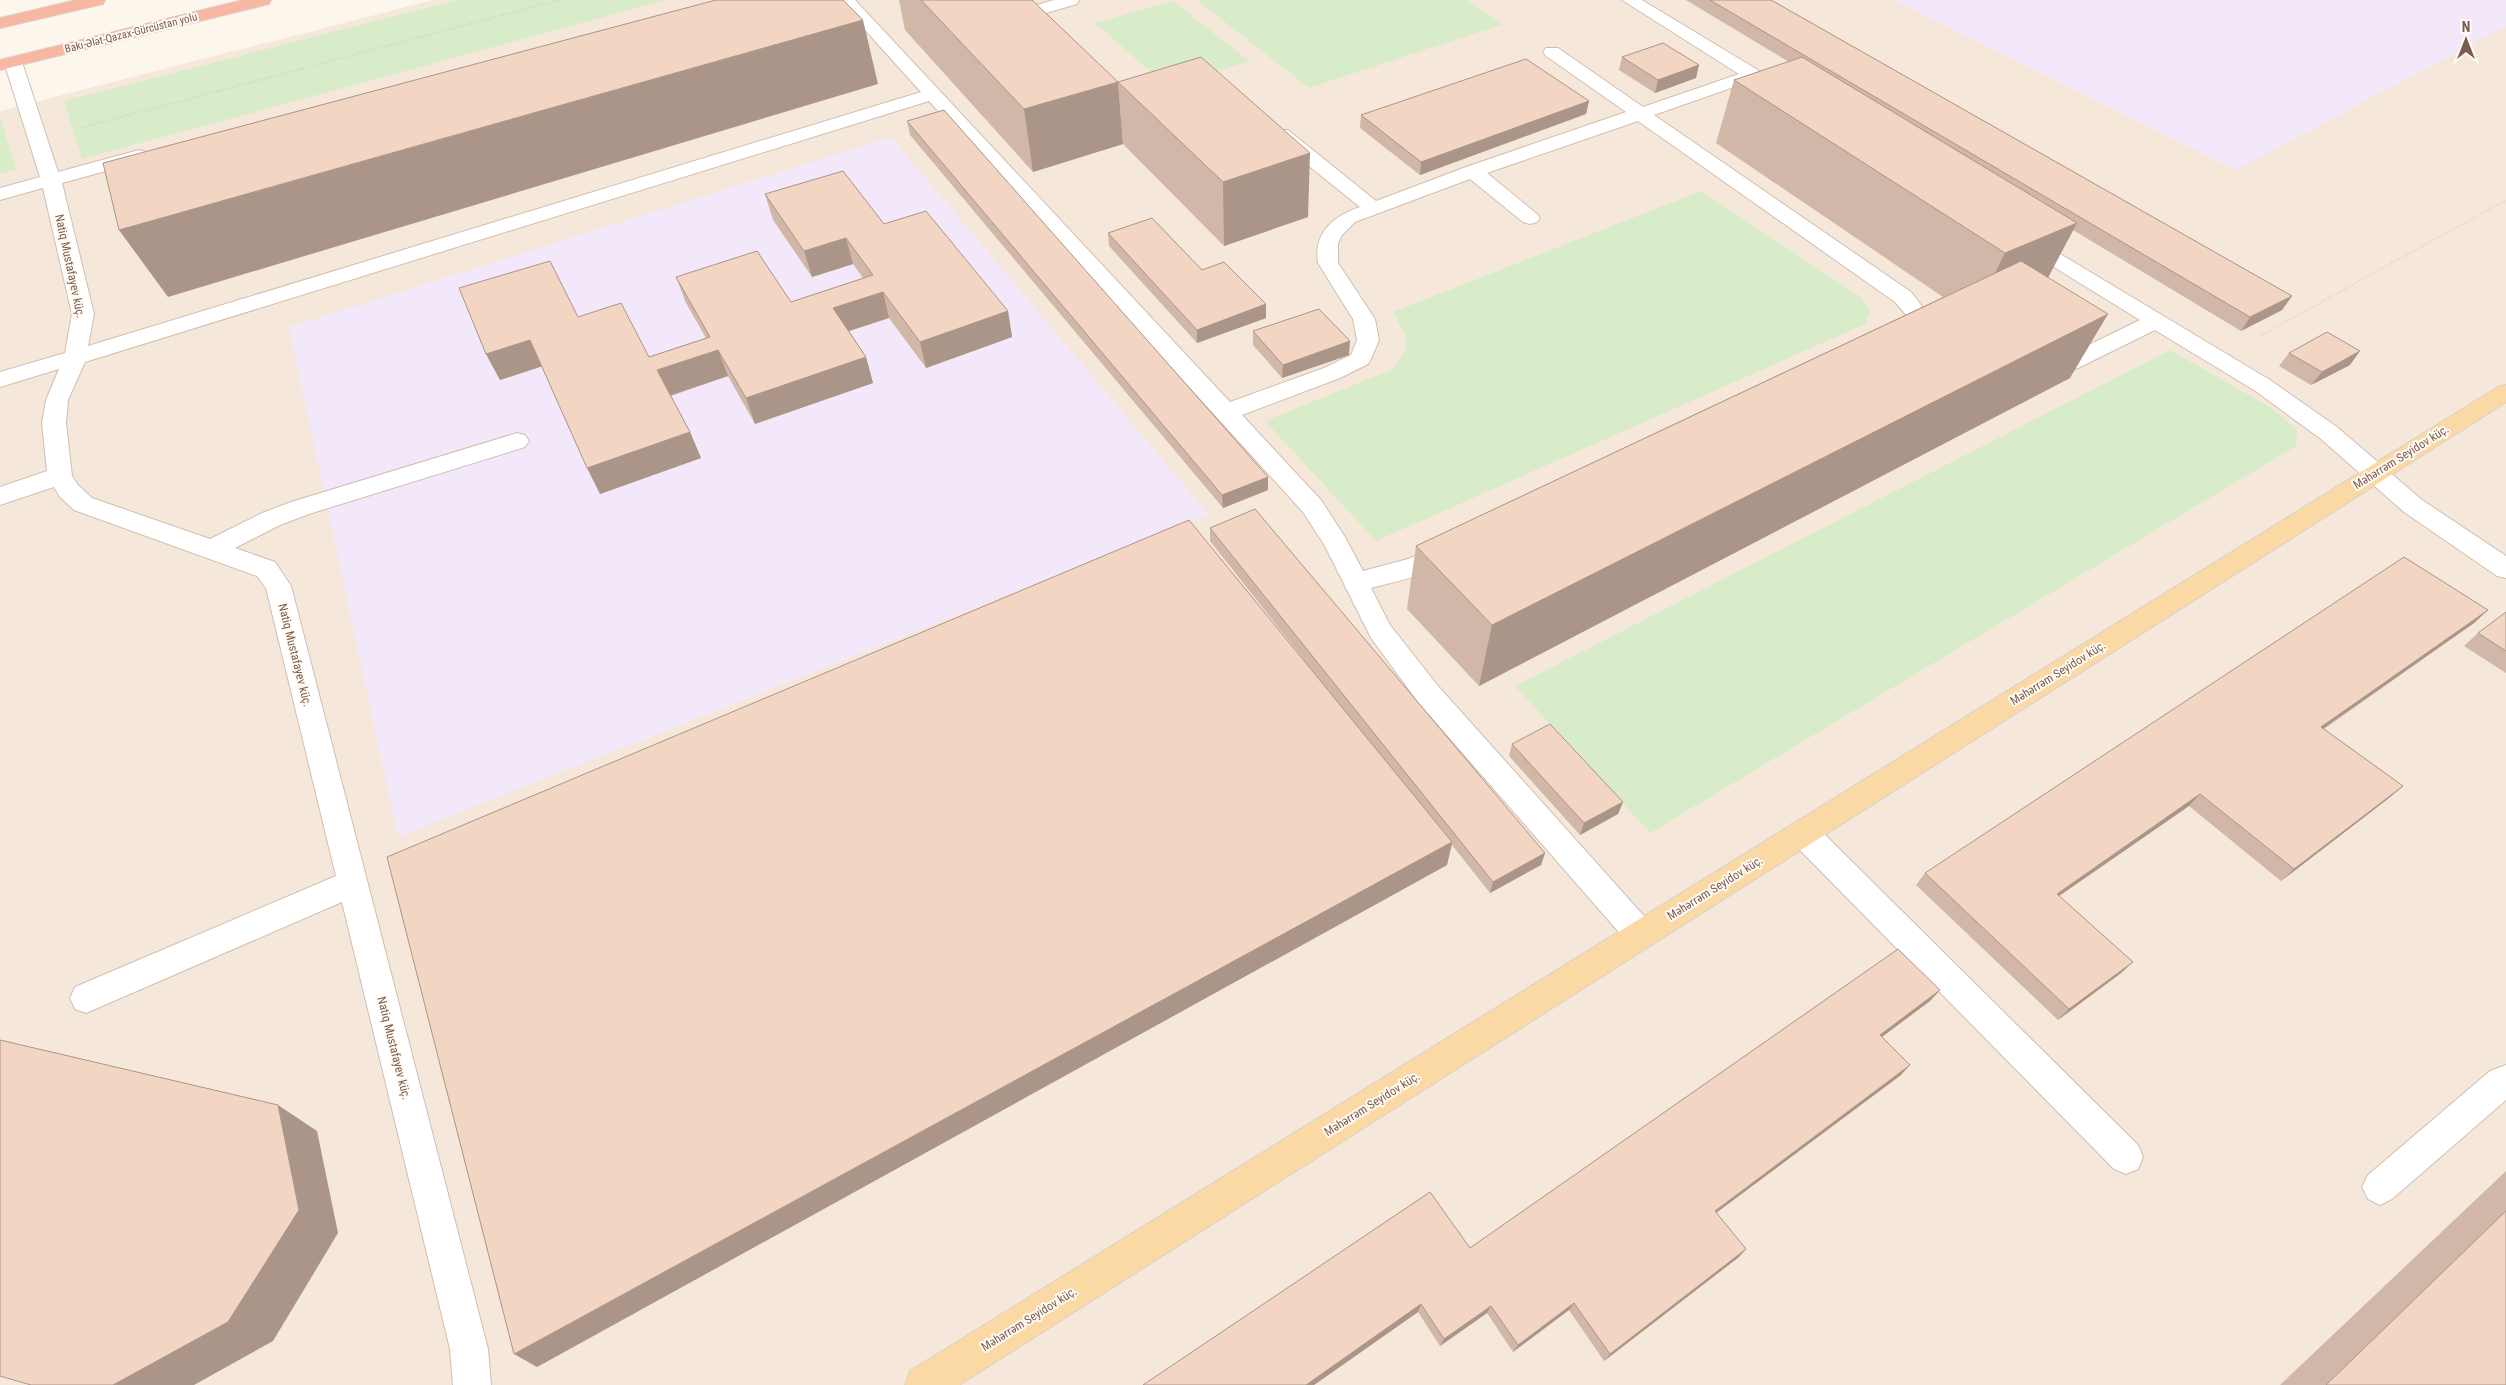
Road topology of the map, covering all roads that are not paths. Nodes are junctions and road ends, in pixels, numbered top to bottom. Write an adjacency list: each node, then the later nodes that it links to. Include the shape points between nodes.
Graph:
1 (96, 0): 7 (highway)
2 (263, 0): 10 (highway, Bakı-Ələt-Qazax-Gürcüstan yolu)
3 (846, 0): 12 (street)
4 (1071, 0): 6 (street)
5 (1630, 0): 11 (street)
6 (1025, 6): 8 (street)
7 (0, 23)
8 (1046, 25)
9 (1552, 52): 14 (street)
10 (7, 64): 18 (street, Natiq Mustafayev küç., via 38,139)
11 (1753, 75): 13 (street); 14 (street)
12 (933, 94): 25 (street); 29 (street)
13 (1803, 106)
14 (1640, 114): 17 (street); 24 (street, via 1903,297 1919,317 1910,332)
15 (1267, 122): 20 (street)
16 (156, 152): 18 (street)
17 (1473, 171): 20 (street); 21 (street)
18 (50, 180): 19 (street); 25 (street, Natiq Mustafayev küç., via 83,314)
19 (0, 194)
20 (1372, 208): 29 (street, via 1348,218 1334,230 1327,241 1326,252 1328,263 1364,319 1368,340 1360,359 1332,373)
21 (1530, 218)
22 (2004, 229): 23 (street)
23 (2155, 321): 26 (street); 31 (street, via 2262,386 2329,433)
24 (1884, 344)
25 (75, 358): 27 (street); 32 (street, Natiq Mustafayev küç., via 58,400 54,423)
26 (2070, 362)
27 (0, 380)
28 (2506, 392): 31 (main road, Məhərrəm Seyidov küç.)
29 (1227, 412): 37 (street, via 1312,506 1336,543)
30 (517, 440): 35 (street, via 300,508)
31 (2375, 473): 36 (street, via 2413,506); 38 (main road, Məhərrəm Seyidov küç.)
32 (60, 476): 33 (street); 35 (street, Natiq Mustafayev küç., via 83,504)
33 (0, 496)
34 (1470, 541): 37 (street, via 1416,566)
35 (211, 550): 39 (street, Natiq Mustafayev küç., via 266,569 278,586)
36 (2506, 568)
37 (1355, 583): 40 (street, via 1380,631 1428,694)
38 (1803, 833): 40 (main road, Məhərrəm Seyidov küç.); 43 (street)
39 (353, 883): 41 (street); 45 (street, Natiq Mustafayev küç., via 469,1349)
40 (1641, 935): 46 (main road, Məhərrəm Seyidov küç.)
41 (86, 998)
42 (2506, 1081): 44 (street)
43 (2126, 1157)
44 (2380, 1187)
45 (472, 1385)
46 (924, 1385)

